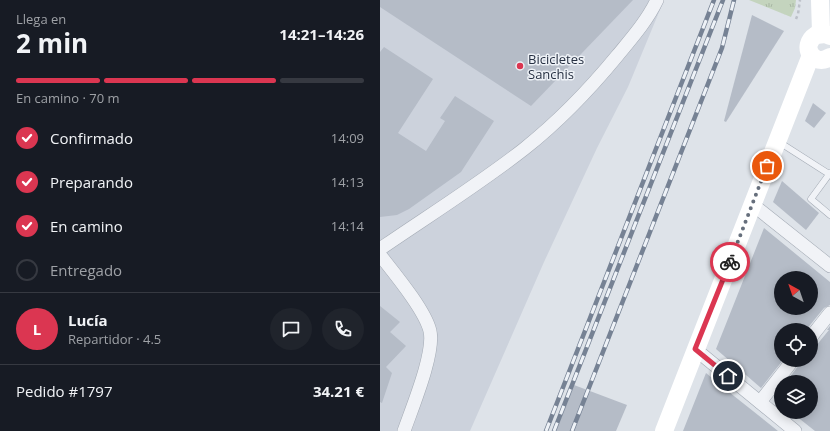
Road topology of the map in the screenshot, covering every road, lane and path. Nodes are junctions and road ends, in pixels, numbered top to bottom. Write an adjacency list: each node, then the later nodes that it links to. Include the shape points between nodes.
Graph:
1 (657, 0): 12 (street, via 633,37 610,65 553,124 524,149)
2 (800, 0): 4 (path)
3 (820, 0): 5 (street)
4 (796, 19)
5 (828, 35): 6 (street, via 816,34 810,41 808,46)
6 (811, 55): 7 (street, via 819,60); 8 (street)
7 (830, 57)
8 (777, 141): 9 (lane); 10 (street)
9 (830, 174): 11 (lane, via 811,199)
10 (752, 204): 14 (street); 17 (street)
11 (830, 215)
12 (380, 250)
13 (380, 255): 20 (street, via 422,312 430,332 428,358)
14 (830, 266)
15 (830, 313): 16 (street)
16 (818, 328)
17 (695, 349): 19 (street); 21 (street)
18 (788, 367): 19 (street)
19 (760, 402): 22 (street)
20 (404, 431)
21 (664, 431)
22 (795, 431)

